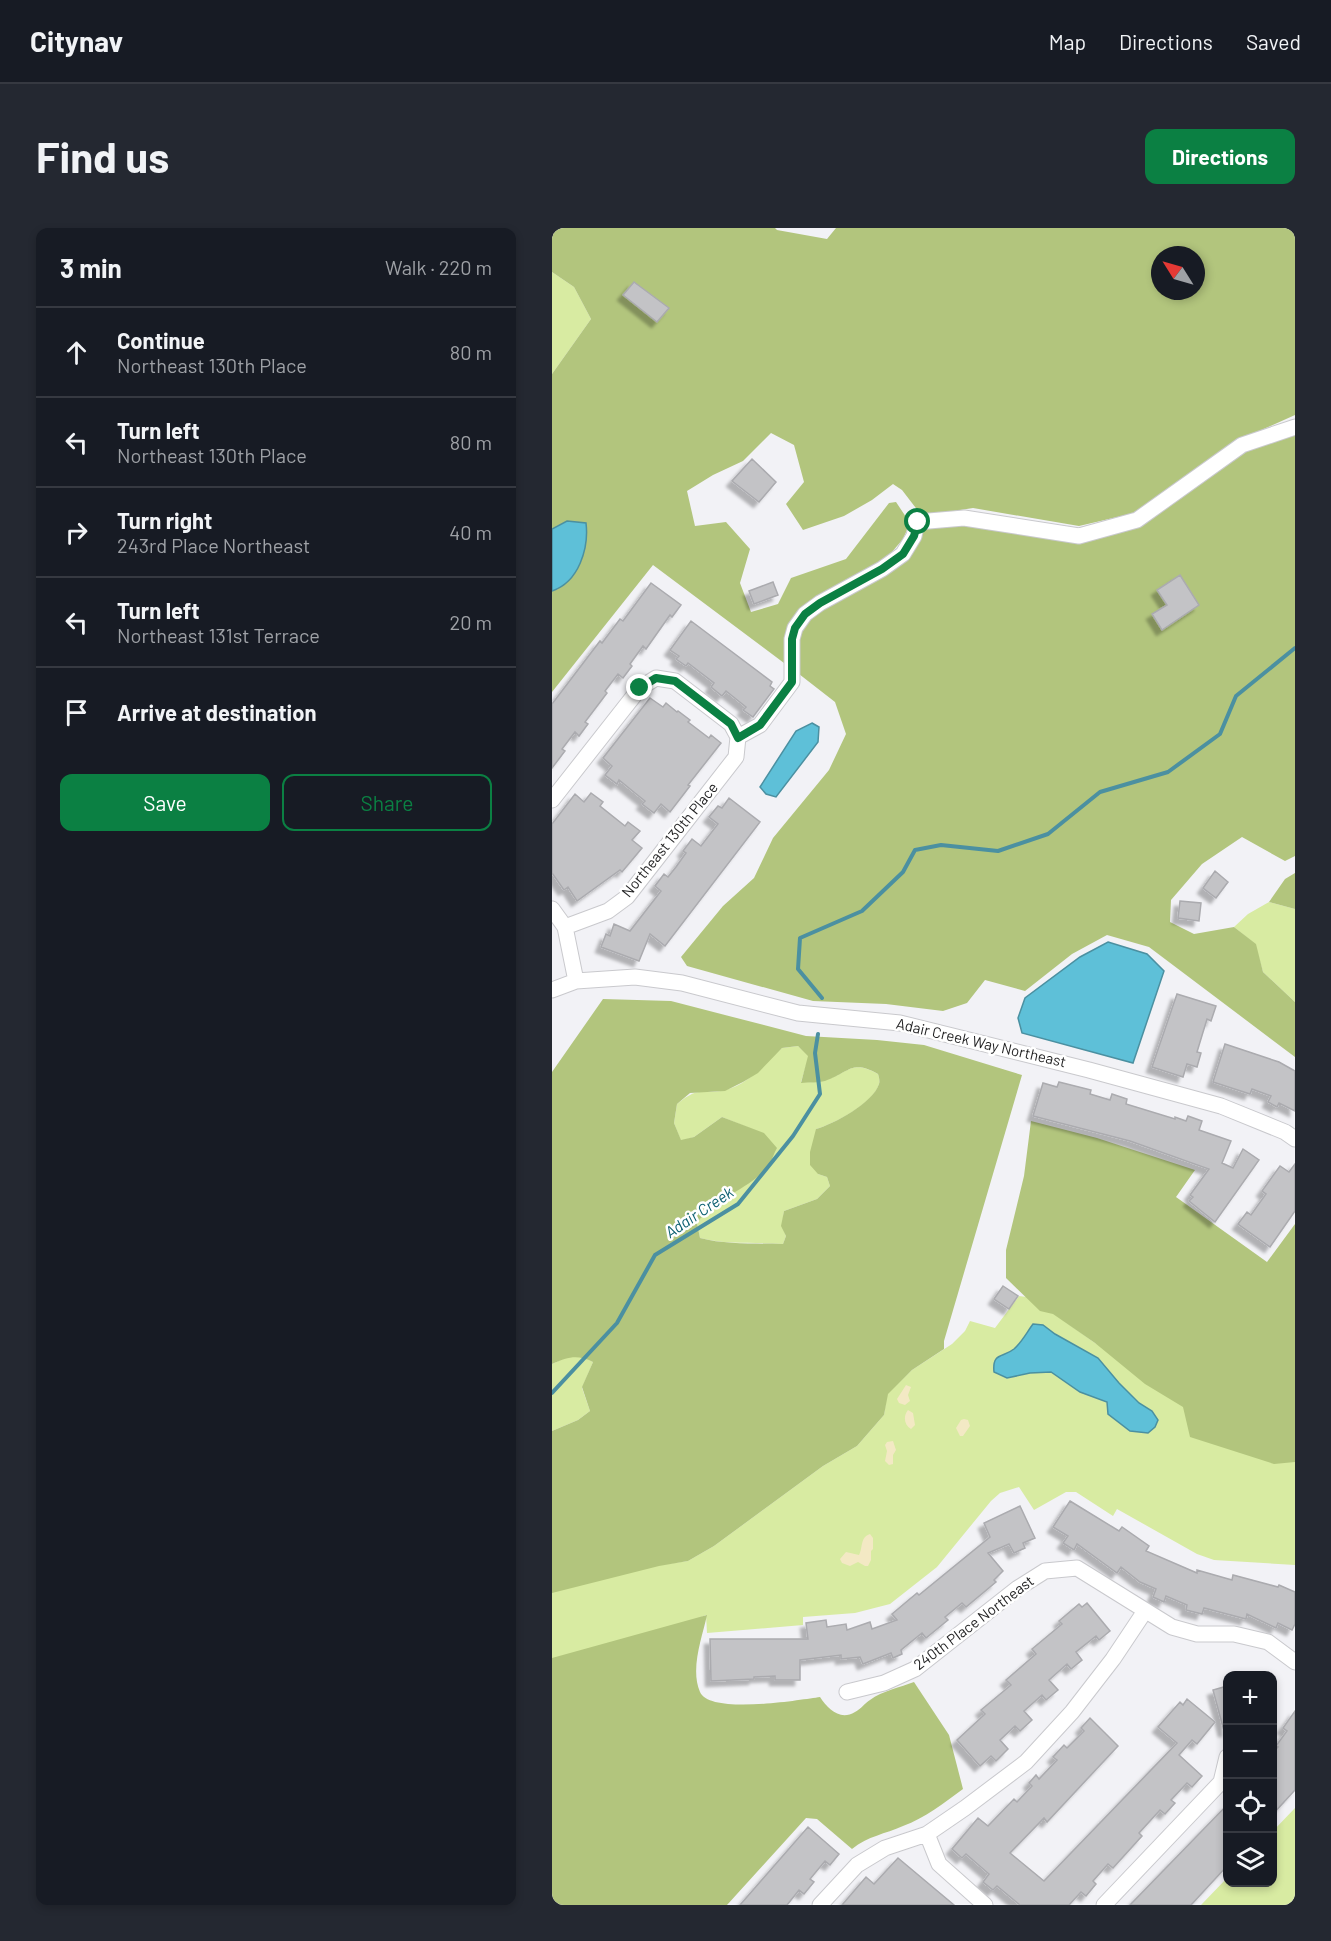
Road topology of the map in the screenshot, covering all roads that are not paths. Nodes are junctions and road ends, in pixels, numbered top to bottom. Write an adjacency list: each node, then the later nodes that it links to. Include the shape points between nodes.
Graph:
1 (1295, 427): 2 (street, via 1242,445 1137,520 1079,536 964,518 918,522 903,554 805,614 792,639 792,682 760,725)
2 (738, 738): 3 (street, via 731,724 675,681 656,678 640,688); 5 (street, Northeast 130th Place, via 736,757 627,897 608,911)
3 (552, 800)
4 (552, 909): 5 (street)
5 (565, 927): 6 (street)
6 (576, 981): 7 (street, Adair Creek Way Northeast); 8 (street, Adair Creek Way Northeast, via 652,979 798,1013 900,1023 1221,1106)
7 (552, 990)
8 (1295, 1139)
9 (1145, 1611): 10 (street, 240th Place Northeast, via 1172,1627 1197,1634 1234,1634 1268,1642); 11 (street, 240th Place Northeast, via 1077,1568 1045,1571 915,1669 884,1683); 13 (street, via 1072,1712 1026,1762)
10 (1295, 1662)
11 (847, 1692)
12 (1223, 1774): 16 (street, via 1221,1782)
13 (927, 1834): 14 (street, via 885,1848 857,1865); 15 (street, via 939,1864)
14 (820, 1905)
15 (985, 1905)
16 (1104, 1905)

